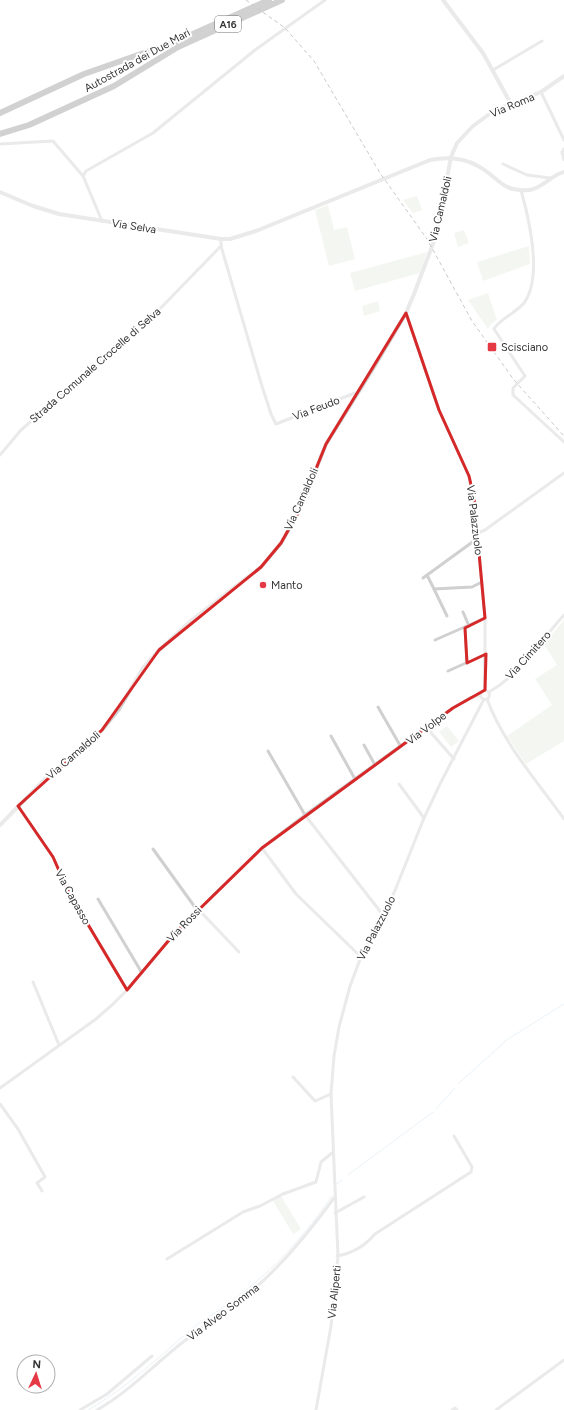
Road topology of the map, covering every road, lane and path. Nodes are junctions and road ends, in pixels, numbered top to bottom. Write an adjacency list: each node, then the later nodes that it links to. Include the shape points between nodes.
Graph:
1 (269, 0): 10 (highway, Autostrada dei Due Mari / A16, via 175,42 84,74)
2 (282, 0): 12 (highway, Autostrada dei Due Mari / A16, via 178,47 114,86 29,125)
3 (325, 0): 20 (street, via 255,50 153,133 86,171)
4 (443, 0): 6 (street, via 472,35)
5 (542, 41): 6 (street)
6 (493, 70): 9 (street)
7 (564, 76): 8 (street, Via Roma)
8 (541, 92): 9 (street, Via Roma); 11 (street)
9 (511, 104): 16 (street, Via Roma, via 495,110 473,126 457,143)
10 (0, 113)
11 (562, 133): 13 (street)
12 (0, 134)
13 (564, 140)
14 (0, 144): 20 (street, Via Selva, via 53,141)
15 (564, 149): 17 (street)
16 (451, 157): 22 (street, via 477,166 505,188); 25 (street, Via Selva, via 413,166 256,231); 27 (street, Via Camaldoli, via 436,236)
17 (564, 160)
18 (503, 164): 21 (street, via 527,175)
19 (564, 172): 21 (street)
20 (83, 176): 24 (street, Via Selva)
21 (550, 178): 22 (street, via 533,190)
22 (521, 190): 29 (street, via 531,224 531,287 523,304 494,329 525,376 513,388 513,395)
23 (0, 192): 24 (street, via 47,210)
24 (102, 221): 25 (street, Via Selva)
25 (221, 240): 26 (street)
26 (221, 246): 28 (street, Via Feudo, via 261,383 276,424); 30 (street, Strada Comunale Crocelle di Selva, via 151,318 21,430)
27 (406, 313): 28 (street, Via Camaldoli); 32 (street, Via Palazzuolo, via 440,410 469,476)
28 (357, 394): 61 (street, Via Camaldoli, via 326,444 299,511 268,559 159,650 143,668 119,709 102,730)
29 (564, 442)
30 (0, 455)
31 (564, 473): 32 (street)
32 (478, 533): 33 (street, Via Palazzuolo)
33 (478, 538): 34 (street); 36 (street, Via Palazzuolo)
34 (427, 575): 35 (street); 37 (street)
35 (423, 578)
36 (482, 582): 37 (street, via 472,587); 41 (street, Via Palazzuolo)
37 (434, 589): 40 (street)
38 (463, 612): 42 (street)
39 (564, 615): 48 (street, Via Cimitero, via 515,672)
40 (447, 616)
41 (485, 618): 42 (street); 44 (street, Via Palazzuolo)
42 (467, 627): 43 (street); 45 (street)
43 (435, 640)
44 (486, 654): 45 (street); 47 (street, Via Palazzuolo)
45 (467, 663): 46 (street)
46 (448, 672)
47 (485, 690): 48 (street); 49 (street, Via Volpe)
48 (489, 692): 50 (street, Via Palazzuolo, via 489,697)
49 (480, 695): 50 (street); 52 (street, Via Volpe, via 453,708)
50 (485, 699): 57 (street, Via Palazzuolo); 64 (street, via 506,739)
51 (378, 707): 55 (street)
52 (426, 727): 55 (street, Via Volpe); 57 (street)
53 (331, 736): 59 (street)
54 (364, 745): 58 (street)
55 (400, 747): 58 (street, Via Volpe)
56 (268, 752): 62 (street)
57 (454, 759): 63 (street, Via Palazzuolo)
58 (375, 765): 59 (street, Via Rossi)
59 (355, 780): 62 (street, Via Rossi)
60 (399, 784): 63 (street)
61 (18, 806): 65 (street, Via Camaldoli); 75 (street, Via Capasso, via 53,857 68,891)
62 (305, 815): 66 (street, Via Rossi); 70 (street)
63 (424, 818): 70 (street, Via Palazzuolo)
64 (564, 819)
65 (0, 825)
66 (262, 848): 69 (street, Via Rossi); 72 (street, via 296,894)
67 (153, 849): 69 (street)
68 (98, 899): 73 (street)
69 (198, 909): 71 (street); 73 (street, Via Rossi, via 162,947)
70 (383, 915): 72 (street, Via Palazzuolo)
71 (239, 952)
72 (361, 957): 79 (street, Via Palazzuolo, via 339,1027)
73 (142, 973): 75 (street, Via Rossi)
74 (33, 982): 76 (street)
75 (127, 990): 76 (street, Via Rossi, via 96,1019)
76 (59, 1045): 78 (street, Via Rossi)
77 (293, 1077): 79 (street, via 315,1101)
78 (0, 1088)
79 (331, 1094): 82 (street, Via Palazzuolo)
80 (0, 1104): 84 (street, via 18,1129 45,1177 37,1183)
81 (454, 1136): 88 (street, via 472,1167 471,1172 376,1234 355,1251)
82 (332, 1153): 83 (street, Via Palazzuolo); 89 (street, via 321,1162 316,1182 243,1212)
83 (334, 1173): 86 (street, Via Aliperti)
84 (42, 1191)
85 (364, 1197): 87 (street)
86 (334, 1198): 87 (street, Via Aliperti); 93 (street, Via Alveo Somma, via 303,1239 264,1281 197,1331 119,1396)
87 (335, 1213): 88 (street, Via Aliperti)
88 (337, 1256): 94 (street, Via Aliperti, via 331,1326)
89 (167, 1260)
90 (152, 1356): 92 (street, via 108,1394)
91 (564, 1360): 97 (street)
92 (80, 1410)
93 (97, 1410)
94 (316, 1410)
95 (452, 1410): 96 (street)
96 (457, 1410)
97 (496, 1410)

